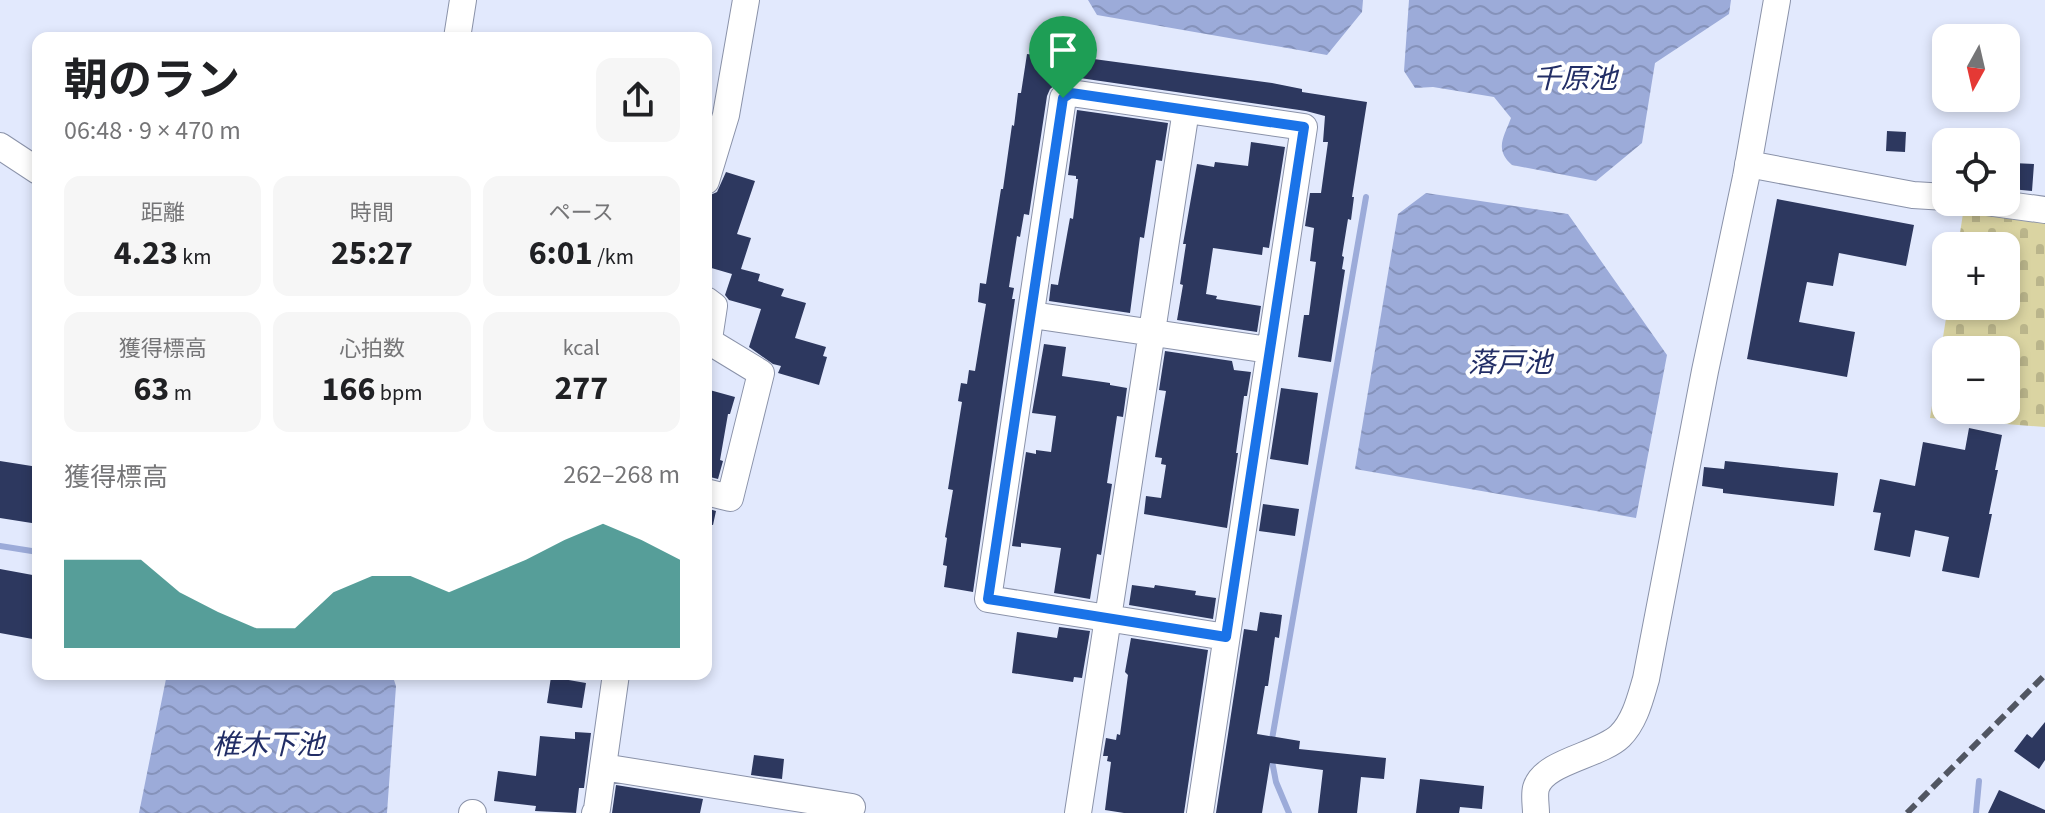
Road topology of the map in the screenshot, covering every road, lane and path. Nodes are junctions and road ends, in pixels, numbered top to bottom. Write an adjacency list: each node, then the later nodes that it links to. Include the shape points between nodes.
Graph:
1 (463, 0): 4 (street)
2 (746, 0): 8 (street, via 726,115)
3 (1777, 0): 9 (street)
4 (458, 32)
5 (1186, 110): 14 (street, via 1071,93 1063,98); 15 (street); 17 (street, via 1304,127)
6 (6, 150): 7 (street); 10 (street)
7 (32, 160)
8 (712, 161)
9 (1748, 164): 11 (street); 27 (street, via 1637,711 1620,736 1547,771 1536,787)
10 (32, 167)
11 (1932, 196)
12 (2020, 207): 13 (street)
13 (2045, 210)
14 (1032, 315): 15 (street); 19 (street, via 988,599)
15 (1151, 332): 17 (street); 19 (street)
16 (712, 342): 18 (street, via 761,373 730,498)
17 (1269, 350): 20 (street)
18 (712, 494)
19 (1108, 619): 20 (street); 25 (street)
20 (1226, 637): 26 (street)
21 (615, 680): 22 (street)
22 (603, 767): 23 (street); 24 (street)
23 (852, 807)
24 (595, 813)
25 (1078, 813)
26 (1200, 813)
27 (1536, 813)

